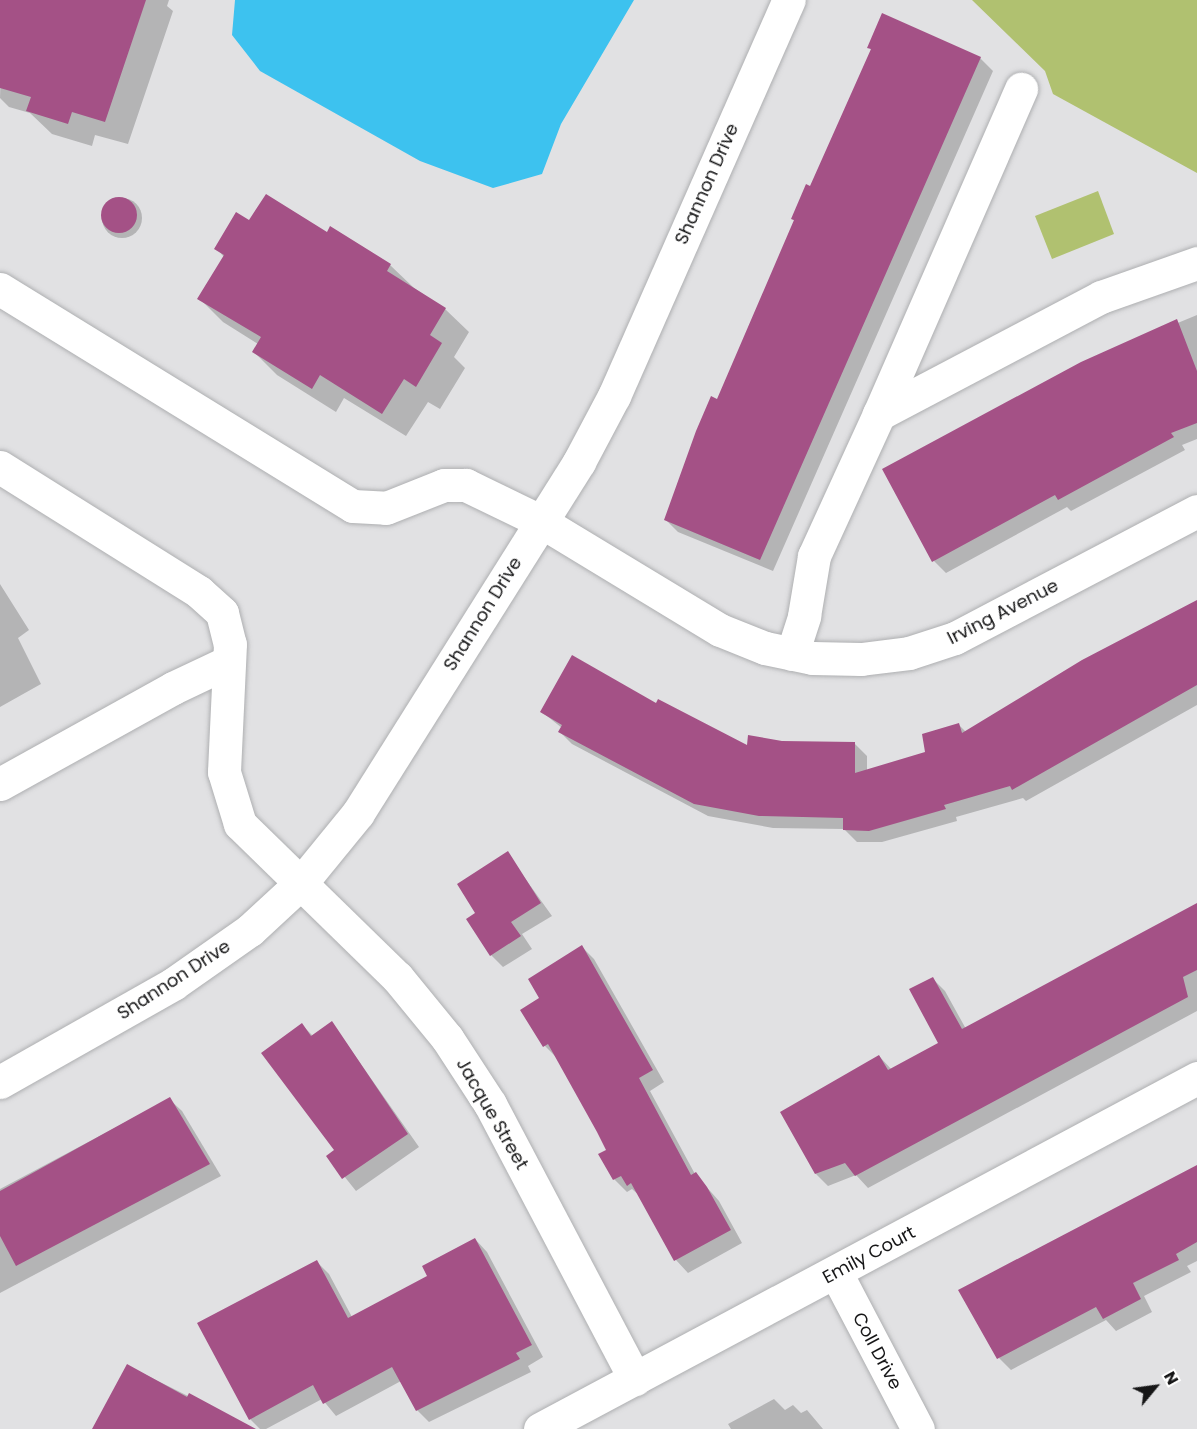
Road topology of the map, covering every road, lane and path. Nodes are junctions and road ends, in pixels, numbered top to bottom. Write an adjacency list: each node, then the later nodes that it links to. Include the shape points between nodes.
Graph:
1 (789, 0): 8 (street, Shannon Drive, via 614,396 579,462)
2 (1021, 89): 5 (street)
3 (1197, 263): 5 (street, via 1101,297)
4 (0, 289): 8 (street, Irving Avenue, via 353,506 386,508 444,485 466,485)
5 (879, 414): 9 (street, via 814,556 804,616)
6 (0, 467): 10 (street, Jacque Street, via 212,602 226,624)
7 (1197, 511): 9 (street, Irving Avenue, via 955,638 909,653 861,659)
8 (540, 521): 9 (street, Irving Avenue, via 720,630); 12 (street, Shannon Drive, via 358,813)
9 (792, 654)
10 (228, 662): 11 (street, via 172,688); 12 (street, Jacque Street, via 224,772 233,811 248,836)
11 (0, 784)
12 (301, 883): 14 (street, Shannon Drive, via 250,930 173,984); 16 (street, Jacque Street, via 397,977 447,1038 490,1104)
13 (1197, 1078): 15 (street, Emily Court)
14 (0, 1082)
15 (836, 1273): 16 (street, Emily Court); 18 (street, Coll Drive)
16 (635, 1379): 17 (street, Emily Court)
17 (540, 1429)
18 (918, 1429)

